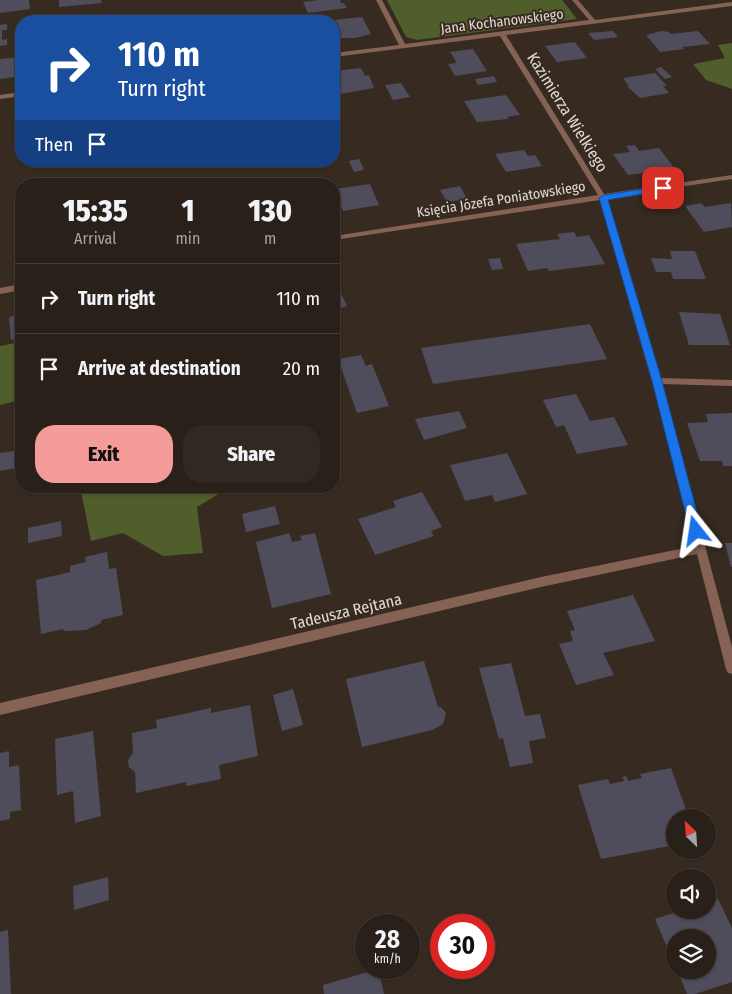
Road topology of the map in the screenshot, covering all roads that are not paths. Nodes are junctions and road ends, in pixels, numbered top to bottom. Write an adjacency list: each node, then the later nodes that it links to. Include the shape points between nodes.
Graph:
1 (379, 0): 6 (street)
2 (575, 0): 4 (street)
3 (732, 4): 4 (street, Jana Kochanowskiego)
4 (594, 22): 5 (street, Jana Kochanowskiego)
5 (502, 34): 6 (street, Jana Kochanowskiego); 11 (street, Kazimierza Wielkiego)
6 (403, 46): 7 (street, Jana Kochanowskiego)
7 (340, 54)
8 (15, 95): 9 (street)
9 (0, 97)
10 (732, 177): 11 (street, Księcia Józefa Poniatowskiego)
11 (604, 198): 12 (street, Księcia Józefa Poniatowskiego); 15 (street, Kazimierza Wielkiego)
12 (340, 237)
13 (15, 288): 14 (street)
14 (0, 291)
15 (657, 381): 16 (street); 17 (street, Kazimierza Wielkiego)
16 (732, 383)
17 (701, 549): 18 (street, Kazimierza Wielkiego); 19 (street, Tadeusza Rejtana, via 541,582)
18 (732, 669)
19 (0, 709)

